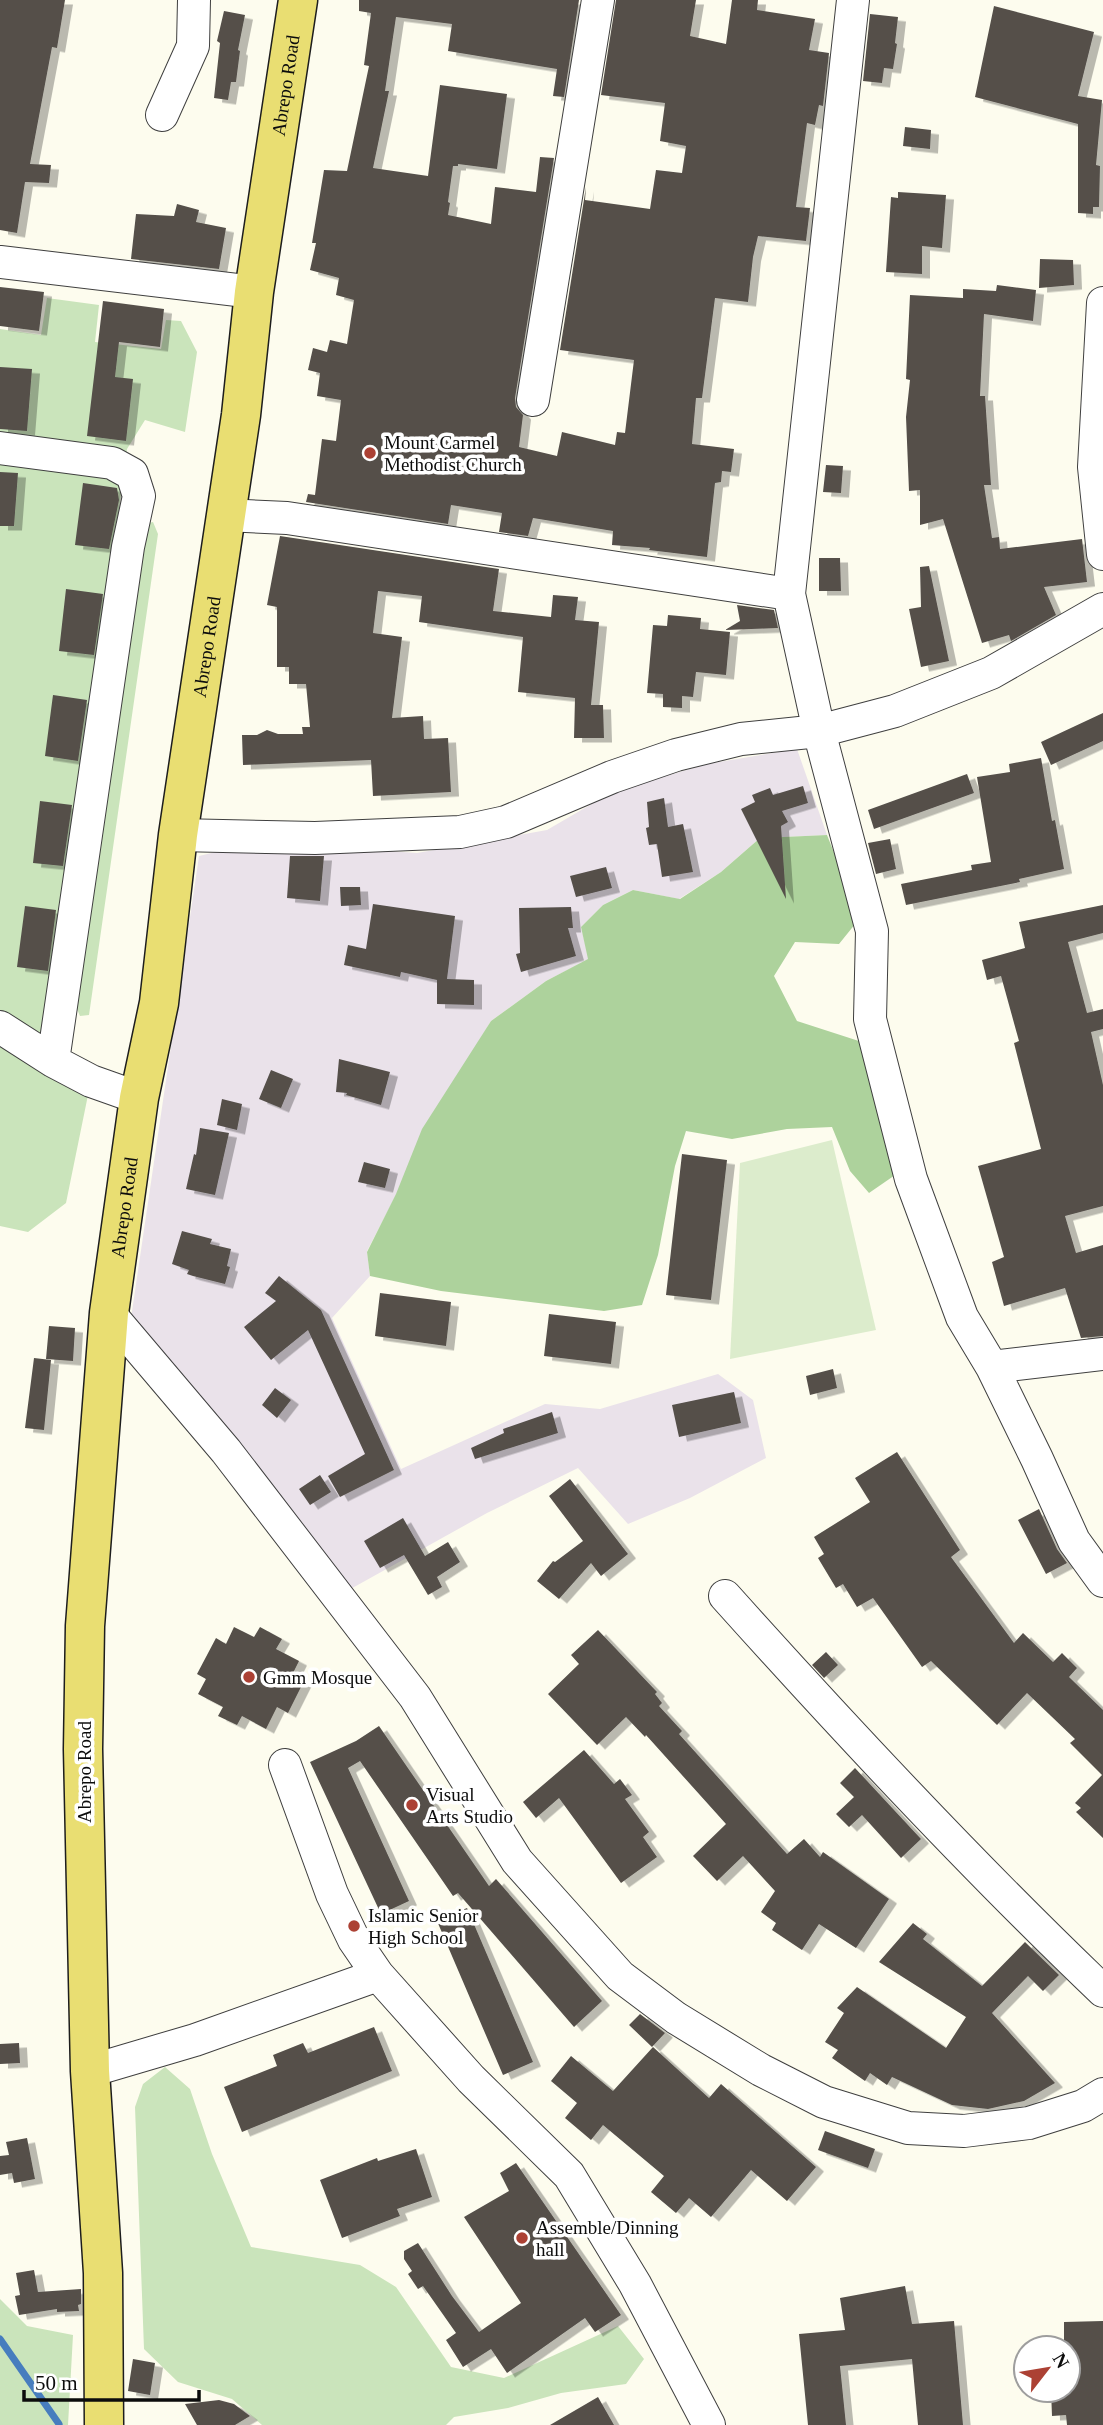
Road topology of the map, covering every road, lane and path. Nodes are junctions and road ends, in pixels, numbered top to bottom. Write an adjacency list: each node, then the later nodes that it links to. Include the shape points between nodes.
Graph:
1 (194, 0): 5 (street, via 193,46)
2 (299, 0): 7 (main road, Abrepo Road)
3 (598, 0): 9 (street)
4 (853, 0): 13 (street)
5 (162, 116)
6 (0, 262): 7 (street)
7 (254, 292): 11 (main road, Abrepo Road)
8 (1103, 303): 12 (street, via 1094,467)
9 (533, 400)
10 (0, 448): 18 (street, via 113,463 132,474 138,495)
11 (225, 515): 13 (street, via 287,518); 16 (main road, Abrepo Road)
12 (1103, 554)
13 (789, 594): 15 (street)
14 (1103, 609): 15 (street, via 991,673 895,711)
15 (819, 731): 16 (street, via 741,739 676,755 506,822 460,832 315,838); 22 (street, via 872,931 870,1019 911,1179 962,1317)
16 (178, 835): 19 (main road, Abrepo Road, via 159,1003)
17 (0, 1027): 18 (street)
18 (53, 1061): 19 (street)
19 (139, 1098): 20 (main road, Abrepo Road)
20 (109, 1313): 28 (main road, Abrepo Road, via 85,1626); 29 (street, via 226,1451 415,1697 517,1861 620,1976 676,2018 761,2070 824,2102 908,2128 964,2131 1029,2123 1083,2106)
21 (1103, 1354): 22 (street)
22 (992, 1367): 23 (street, via 1074,1541)
23 (1103, 1581)
24 (725, 1596): 27 (street, via 1030,1922)
25 (285, 1765): 26 (street, via 332,1894 354,1940)
26 (378, 1975): 28 (street, via 195,2040); 31 (street, via 471,2079 569,2175 635,2284)
27 (1103, 1991)
28 (90, 2071): 30 (main road, Abrepo Road, via 103,2273)
29 (1103, 2094)
30 (104, 2425)
31 (709, 2425)

